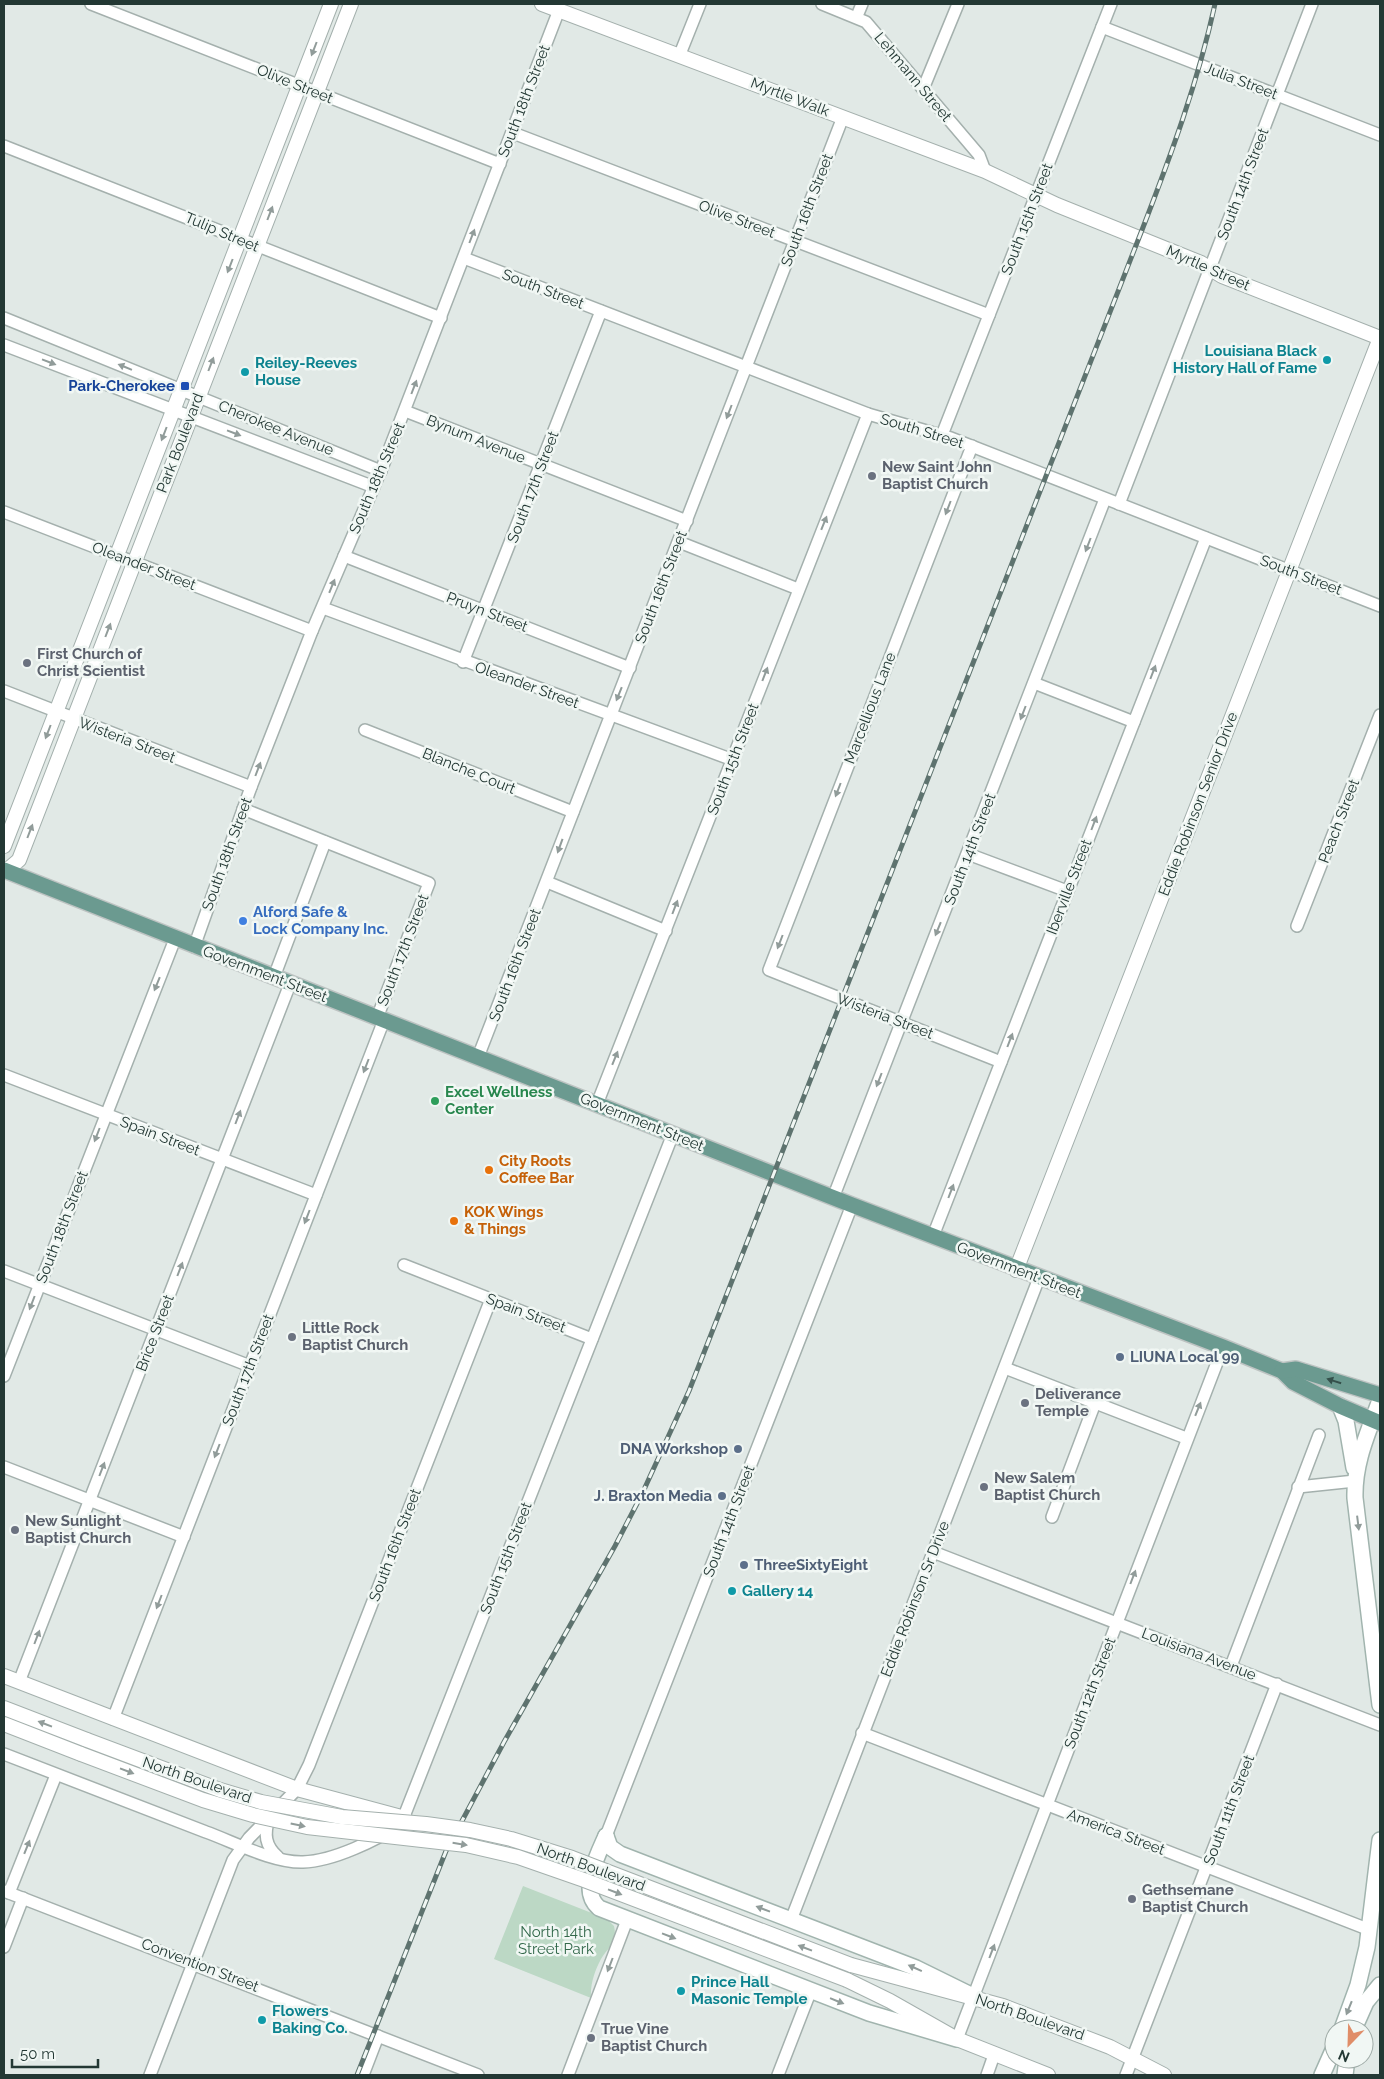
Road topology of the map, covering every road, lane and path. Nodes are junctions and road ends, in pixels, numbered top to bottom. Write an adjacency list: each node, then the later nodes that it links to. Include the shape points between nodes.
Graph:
1 (91, 4): 15 (street, Olive Street)
2 (332, 4): 15 (street, one-way to 15)
3 (351, 4): 17 (street, Park Boulevard)
4 (542, 4): 11 (street, Myrtle Walk)
5 (700, 4): 14 (street)
6 (822, 4): 12 (street, Lehmann Street)
7 (862, 4): 12 (street)
8 (958, 4): 16 (street)
9 (1111, 4): 13 (street, South 15th Street)
10 (1312, 4): 18 (street, South 14th Street)
11 (560, 10): 14 (street, Myrtle Walk); 20 (street, South 18th Street)
12 (857, 16): 16 (street, Lehmann Street, via 866,22)
13 (1102, 27): 18 (street, Julia Street); 25 (street, South 15th Street)
14 (680, 54): 19 (street, Myrtle Walk)
15 (300, 86): 17 (street, Olive Street); 26 (street)
16 (923, 89): 24 (street, Lehmann Street, via 979,155)
17 (317, 92): 23 (street, Olive Street); 28 (street, Park Boulevard, one-way to 17)
18 (1278, 95): 21 (street, Julia Street); 30 (street, South 14th Street)
19 (843, 117): 24 (street, Myrtle Walk); 27 (street, South 16th Street)
20 (513, 133): 23 (street, South 18th Street); 27 (street, Olive Street)
21 (1380, 135)
22 (4, 146): 26 (street, Tulip Street)
23 (500, 164): 29 (street, South 18th Street, one-way to 23)
24 (985, 171): 25 (street, Myrtle Walk)
25 (1036, 195): 30 (street, Myrtle Street); 32 (street, South 15th Street)
26 (240, 240): 28 (street, Tulip Street); 38 (street, one-way to 38)
27 (795, 241): 32 (street, Olive Street); 37 (street, South 16th Street)
28 (257, 247): 34 (street, Tulip Street); 39 (street, Park Boulevard, one-way to 28)
29 (464, 258): 31 (street, South Street); 34 (street, South 18th Street)
30 (1210, 269): 35 (street, Myrtle Street); 50 (street, South 14th Street)
31 (601, 311): 37 (street, South Street); 46 (street, South 17th Street)
32 (989, 315): 44 (street, South 15th Street)
33 (4, 318): 38 (street, Cherokee Avenue, one-way to 33)
34 (441, 318): 41 (street, South 18th Street, one-way to 34)
35 (1380, 338): 58 (street, Eddie Robinson Senior Drive)
36 (4, 345): 40 (street, Cherokee Avenue, one-way to 40)
37 (746, 367): 42 (street, South Street); 52 (street, South 16th Street, one-way to 52)
38 (181, 390): 39 (street, Cherokee Avenue); 40 (street)
39 (198, 397): 43 (street, Park Boulevard); 47 (street, Cherokee Avenue)
40 (174, 410): 43 (street, Cherokee Avenue); 55 (street, one-way to 55)
41 (405, 411): 46 (street, Bynum Avenue); 47 (street, South 18th Street)
42 (868, 414): 44 (street, South Street); 59 (street, South 15th Street, one-way to 42)
43 (191, 417): 48 (street, Cherokee Avenue, one-way to 48); 57 (street, Park Boulevard)
44 (942, 435): 45 (street, South Street)
45 (972, 446): 49 (street, South Street); 88 (street, Marcellious Lane, one-way to 88)
46 (541, 466): 52 (street, Bynum Avenue); 62 (street, South 17th Street)
47 (381, 470): 48 (street, South 18th Street)
48 (374, 487): 56 (street, South 18th Street)
49 (1105, 499): 50 (street, South Street); 66 (street, South 14th Street, one-way to 66)
50 (1119, 504): 53 (street, South Street)
51 (4, 512): 55 (street, Oleander Street)
52 (687, 521): 54 (street, South 16th Street)
53 (1206, 538): 58 (street, South Street); 72 (street, Iberville Street, one-way to 53)
54 (680, 542): 59 (street); 65 (street, South 16th Street)
55 (117, 556): 57 (street, Oleander Street); 68 (street)
56 (344, 556): 61 (street, South 18th Street, one-way to 56); 62 (street, Pruyn Street)
57 (134, 563): 63 (street, Oleander Street); 71 (street, Park Boulevard, one-way to 57)
58 (1289, 570): 60 (street, South Street); 105 (street, Eddie Robinson Senior Drive)
59 (798, 589): 74 (street, South 15th Street, one-way to 59)
60 (1380, 606)
61 (322, 608): 63 (street, South 18th Street); 64 (street, Oleander Street)
62 (484, 610): 64 (street, South 17th Street); 65 (street, Pruyn Street)
63 (312, 631): 75 (street, South 18th Street, one-way to 63)
64 (463, 662): 69 (street, Oleander Street)
65 (630, 668): 69 (street, South 16th Street, one-way to 69)
66 (1034, 683): 72 (street); 80 (street, South 14th Street, one-way to 80)
67 (4, 691): 68 (street, Wisteria Street)
68 (56, 712): 71 (street, Wisteria Street); 79 (street, one-way to 79)
69 (611, 715): 74 (street, Oleander Street); 77 (street, South 16th Street)
70 (1380, 715): 84 (street, Peach Street)
71 (73, 720): 75 (street, Wisteria Street); 81 (street, Park Boulevard, one-way to 71, via 19,860)
72 (1134, 722): 83 (street, Iberville Street, one-way to 72)
73 (365, 730): 77 (street, Blanche Court)
74 (732, 760): 85 (street, South 15th Street, one-way to 74)
75 (251, 787): 76 (street, South 18th Street)
76 (243, 809): 78 (street); 87 (street, South 18th Street)
77 (573, 812): 82 (street, South 16th Street, one-way to 82)
78 (325, 842): 89 (street); 91 (street, South 17th Street, via 429,883)
79 (4, 846)
80 (968, 854): 83 (street); 92 (street, South 14th Street, one-way to 92)
81 (4, 870): 86 (main road, Government Street)
82 (547, 882): 85 (street); 93 (street, South 16th Street)
83 (1067, 891): 94 (street, Iberville Street, one-way to 83)
84 (1297, 926)
85 (666, 931): 96 (street, South 15th Street, one-way to 85)
86 (175, 939): 87 (main road, Government Street); 97 (street, South 18th Street, one-way to 97)
87 (194, 947): 89 (main road, Government Street)
88 (769, 970): 92 (street, Wisteria Street)
89 (274, 977): 90 (main road, Government Street)
90 (290, 984): 91 (main road, Government Street); 99 (street, Brice Street, one-way to 90)
91 (380, 1019): 93 (main road, Government Street); 100 (street, South 17th Street, one-way to 100)
92 (901, 1023): 94 (street, Wisteria Street); 101 (street, South 14th Street, one-way to 101)
93 (478, 1057): 96 (main road, Government Street)
94 (1001, 1062): 103 (street, Iberville Street, one-way to 94)
95 (4, 1075): 97 (street, Spain Street)
96 (597, 1104): 98 (main road, Government Street)
97 (105, 1115): 99 (street, Spain Street); 108 (street, South 18th Street, one-way to 108)
98 (674, 1134): 101 (main road, Government Street); 111 (street, South 15th Street)
99 (222, 1159): 100 (street, Spain Street); 110 (street, Brice Street, one-way to 99)
100 (316, 1195): 113 (street, South 17th Street, one-way to 113)
101 (833, 1198): 102 (main road, Government Street)
102 (852, 1205): 103 (main road, Government Street); 148 (street, South 14th Street)
103 (933, 1236): 105 (main road, Government Street)
104 (404, 1265): 109 (street, Spain Street)
105 (1016, 1270): 107 (main road, Government Street)
106 (4, 1271): 108 (street)
107 (1039, 1278): 112 (main road, Government Street); 114 (street, Eddie Robinson Sr Drive)
108 (39, 1285): 110 (street); 116 (street, South 18th Street, one-way to 116)
109 (491, 1299): 111 (street, Spain Street); 144 (street, South 16th Street)
110 (156, 1331): 113 (street); 127 (street, Brice Street, one-way to 110)
111 (592, 1338): 147 (street, South 15th Street)
112 (1223, 1347): 115 (main road, Government Street); 123 (street, South 12th Street, one-way to 112)
113 (250, 1366): 129 (street, South 17th Street, one-way to 129)
114 (1005, 1368): 119 (street); 130 (street, Eddie Robinson Sr Drive)
115 (1282, 1371): 117 (main road, Government Street, one-way to 115, via 1296,1369); 120 (main road, Government Street, via 1293,1382)
116 (4, 1376)
117 (1380, 1396)
118 (1380, 1400): 121 (main road)
119 (1095, 1403): 123 (street); 128 (street)
120 (1340, 1406): 121 (main road, Government Street); 125 (main road, via 1346,1421)
121 (1377, 1421): 125 (main road)
122 (1319, 1435): 126 (street)
123 (1186, 1438): 131 (street, South 12th Street, one-way to 123)
124 (4, 1467): 127 (street)
125 (1355, 1478): 126 (street); 136 (main road, one-way to 136)
126 (1298, 1487): 132 (street)
127 (90, 1501): 129 (street); 134 (street, Brice Street, one-way to 127)
128 (1052, 1517)
129 (184, 1538): 138 (street, South 17th Street, one-way to 138)
130 (933, 1552): 131 (street, Louisiana Avenue); 141 (street, Eddie Robinson Sr Drive)
131 (1116, 1623): 132 (street, Louisiana Avenue); 145 (street, South 12th Street)
132 (1231, 1666): 135 (street, Louisiana Avenue)
133 (4, 1676): 134 (street, North Boulevard)
134 (19, 1682): 138 (street, North Boulevard)
135 (1277, 1684): 140 (street, Louisiana Avenue); 152 (street, South 11th Street)
136 (1380, 1705)
137 (4, 1708): 164 (street, North Boulevard, one-way to 137, bridge, via 851,1965 531,1845 446,1826 342,1817 268,1803 220,1790)
138 (113, 1719): 144 (street, North Boulevard)
139 (4, 1724): 168 (street, North Boulevard, one-way to 168, bridge, via 204,1800 253,1815 307,1827 466,1845 518,1857 847,1980)
140 (1380, 1725)
141 (862, 1733): 145 (street, America Street); 156 (street, Eddie Robinson Sr Drive)
142 (4, 1754): 143 (street)
143 (56, 1775): 150 (street); 153 (street, one-way to 143)
144 (297, 1789): 146 (street, South 16th Street); 147 (street, North Boulevard)
145 (1048, 1805): 152 (street, America Street); 164 (street, South 12th Street, one-way to 145)
146 (269, 1818): 150 (street, South 16th Street); 151 (street, via 266,1830 268,1846)
147 (405, 1818): 151 (street, via 401,1824 378,1837 329,1857 302,1862)
148 (606, 1836): 155 (main road, via 596,1858 589,1892 599,1908); 156 (main road, one-way to 148, via 620,1854 610,1847)
149 (1380, 1840): 157 (main road)
150 (242, 1846): 151 (street); 159 (street, South 16th Street, via 230,1866)
151 (282, 1860)
152 (1207, 1867): 157 (street, America Street); 170 (street, South 11th Street)
153 (6, 1892): 154 (street, Convention Street)
154 (23, 1898): 158 (street); 159 (street, Convention Street)
155 (628, 1920): 163 (main road, one-way to 163); 174 (street, one-way to 174)
156 (791, 1920): 164 (main road, one-way to 156, via 916,1968)
157 (1370, 1930): 160 (main road)
158 (4, 1947)
159 (192, 1962): 167 (street, Convention Street); 171 (street, South 16th Street)
160 (1361, 1975): 161 (main road); 165 (main road, one-way to 165)
161 (1380, 1976)
162 (1380, 1985): 166 (main road, via 1366,2002)
163 (811, 1990): 168 (main road, one-way to 168, via 868,2013); 175 (street)
164 (975, 1997): 168 (street, South 12th Street); 170 (street, North Boulevard, via 1080,2034)
165 (1346, 2019)
166 (1358, 2019)
167 (378, 2036): 172 (street); 173 (street, Convention Street)
168 (957, 2039): 169 (street, North Boulevard)
169 (994, 2055): 176 (street); 177 (street, North Boulevard)
170 (1134, 2058): 178 (street, South 11th Street); 179 (street, North Boulevard)
171 (150, 2075)
172 (363, 2075)
173 (478, 2075)
174 (568, 2075)
175 (778, 2075)
176 (987, 2075)
177 (1048, 2075)
178 (1126, 2075)
179 (1164, 2075)

